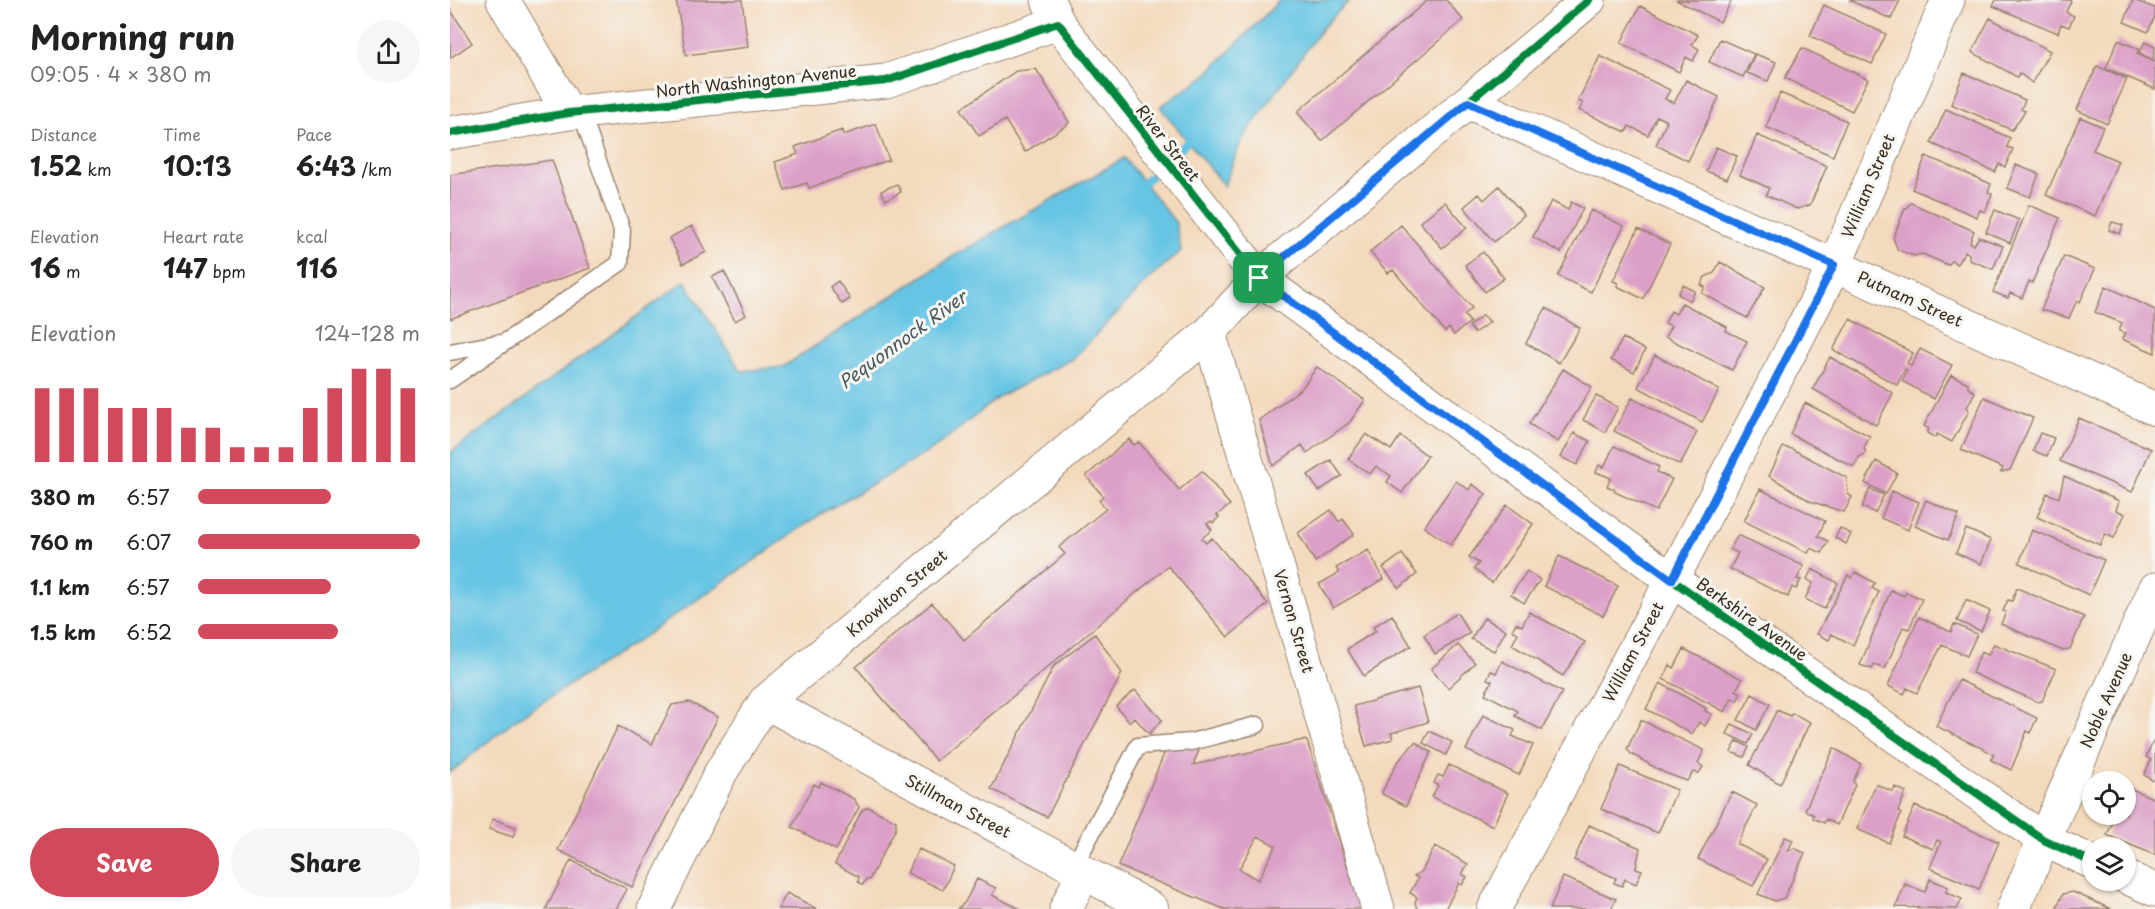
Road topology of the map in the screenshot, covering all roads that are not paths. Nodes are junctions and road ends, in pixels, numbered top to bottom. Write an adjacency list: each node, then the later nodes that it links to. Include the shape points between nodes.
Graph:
1 (503, 0): 6 (street)
2 (1589, 0): 5 (street, Knowlton Street)
3 (1948, 0): 8 (street, William Street)
4 (1053, 12): 6 (street, North Washington Avenue, via 886,81); 9 (street, River Street, via 1079,52)
5 (1468, 102): 8 (street, Putnam Street); 9 (street, Knowlton Street)
6 (575, 113): 7 (street, North Washington Avenue); 11 (lane, via 622,230 620,263)
7 (450, 133)
8 (1834, 265): 14 (street, Putnam Street); 15 (street, William Street)
9 (1259, 278): 10 (street, Knowlton Street); 15 (street, Berkshire Avenue)
10 (1209, 333): 17 (street, Knowlton Street); 27 (street, Vernon Street)
11 (505, 342): 12 (lane); 13 (lane)
12 (450, 352)
13 (450, 380)
14 (2155, 409)
15 (1672, 580): 19 (street, Berkshire Avenue); 28 (street, William Street)
16 (2155, 589): 19 (street, Noble Avenue)
17 (765, 702): 21 (street, Stillman Street); 24 (street, Knowlton Street, via 721,772)
18 (1257, 725): 21 (lane, via 1191,742 1138,746)
19 (2044, 840): 20 (street, Berkshire Avenue); 29 (street, Noble Avenue)
20 (2082, 857)
21 (1078, 871): 25 (street); 26 (street, Stillman Street)
22 (2136, 881): 23 (street)
23 (2155, 890)
24 (654, 909)
25 (1066, 909)
26 (1152, 909)
27 (1378, 909)
28 (1494, 909)
29 (2013, 909)

